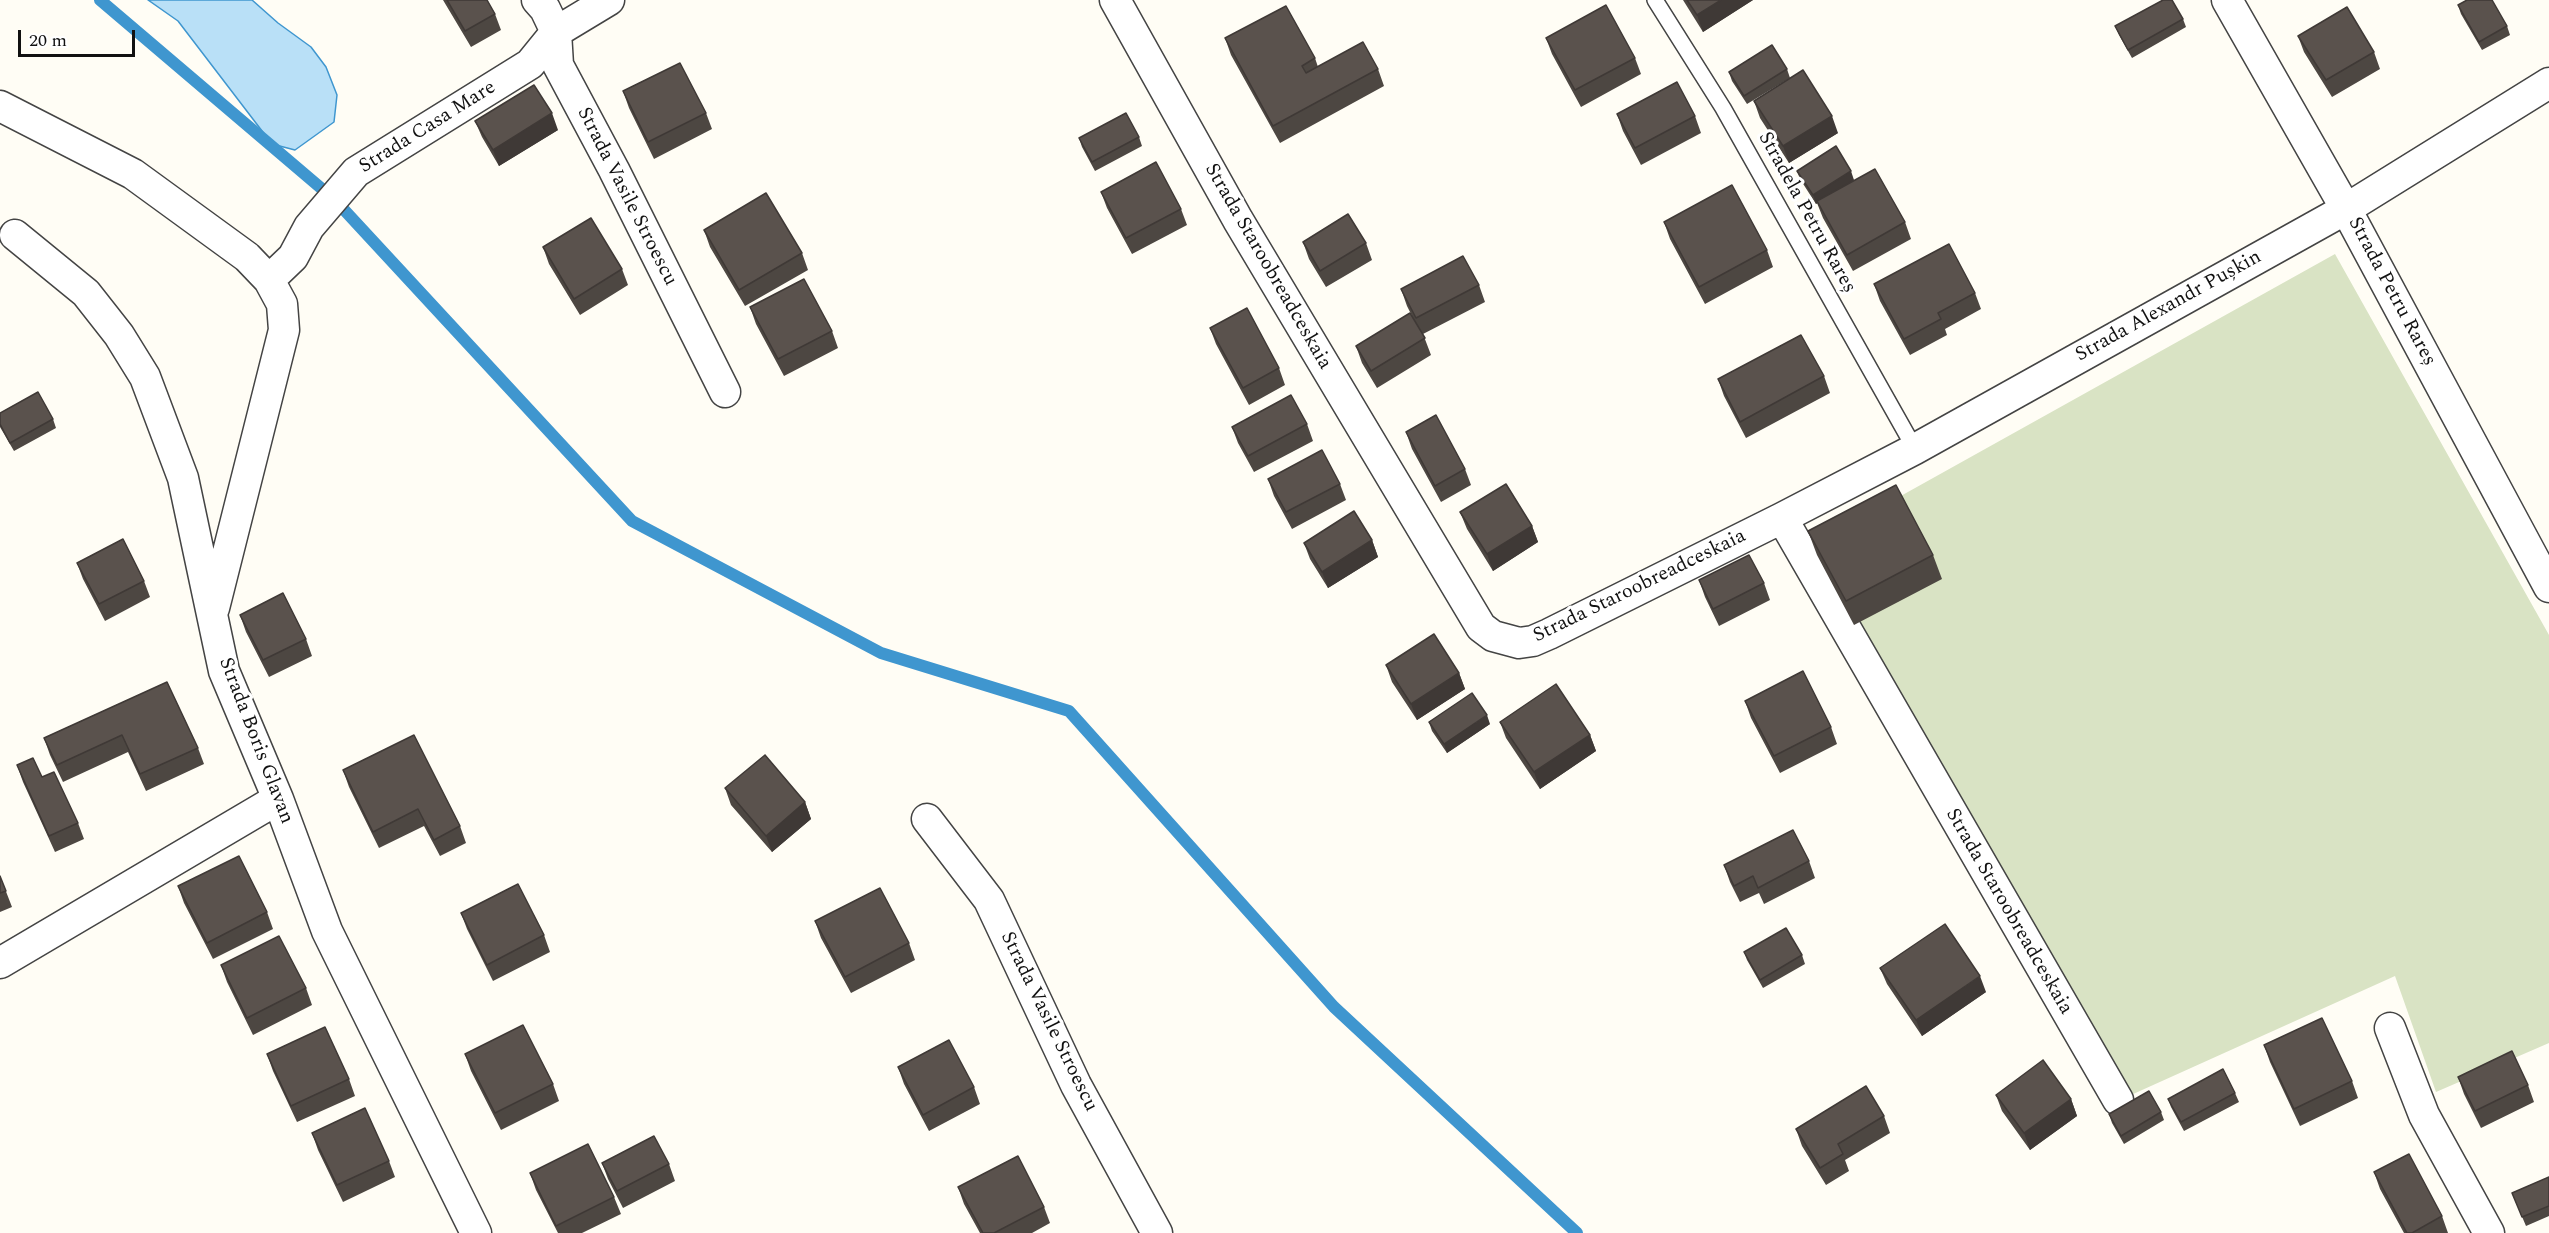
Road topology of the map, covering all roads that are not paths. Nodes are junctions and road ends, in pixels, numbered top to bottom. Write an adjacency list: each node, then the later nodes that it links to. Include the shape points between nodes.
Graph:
1 (537, 0): 6 (street, Strada Vasile Stroescu)
2 (609, 0): 6 (street, Strada Casa Mare)
3 (1115, 0): 14 (street, Strada Staroobreadceskaia, via 1238,220 1481,627 1508,641 1533,641)
4 (1656, 0): 13 (lane, Stradela Petru Rareș, via 1723,108)
5 (2227, 0): 9 (street, Strada Petru Rareș)
6 (556, 32): 11 (street, Strada Casa Mare, via 530,64 356,172 309,226 293,257); 12 (street, Strada Vasile Stroescu, via 558,65)
7 (2549, 83): 9 (street, Strada Alexandr Pușkin)
8 (0, 105): 11 (street, via 134,174 247,257)
9 (2346, 209): 13 (street, Strada Alexandr Pușkin); 15 (street, Strada Petru Rareș)
10 (15, 235): 16 (street, Strada Boris Glavan, via 86,293 145,377 183,478)
11 (269, 280): 16 (street, via 282,304 284,330)
12 (725, 392)
13 (1915, 448): 14 (street, Strada Alexandr Pușkin)
14 (1782, 518): 21 (street, Strada Staroobreadceskaia)
15 (2549, 586)
16 (212, 614): 17 (street, Strada Boris Glavan, via 224,670)
17 (278, 799): 19 (street); 22 (street, Strada Boris Glavan, via 327,931)
18 (927, 819): 23 (street, Strada Vasile Stroescu, via 988,900 1076,1085)
19 (0, 963)
20 (2390, 1028): 24 (street, via 2424,1115)
21 (2118, 1100)
22 (476, 1233)
23 (1157, 1233)
24 (2489, 1233)

